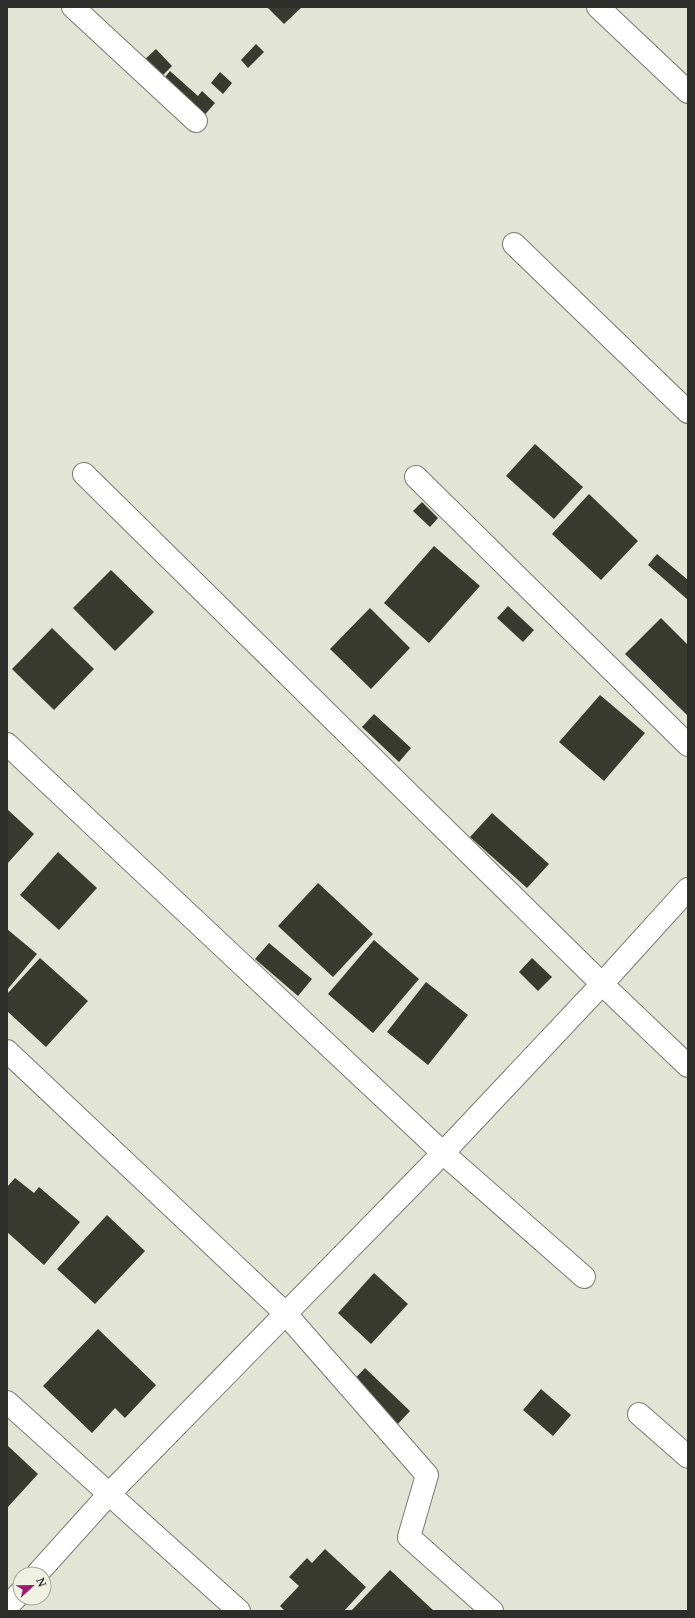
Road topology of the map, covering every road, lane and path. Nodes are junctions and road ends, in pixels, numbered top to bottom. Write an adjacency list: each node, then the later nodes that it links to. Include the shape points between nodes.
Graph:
1 (73, 7): 4 (street)
2 (598, 7): 3 (street)
3 (688, 92)
4 (196, 121)
5 (514, 244): 6 (street)
6 (688, 412)
7 (84, 474): 12 (street)
8 (416, 477): 10 (street)
9 (7, 744): 15 (street)
10 (688, 744)
11 (688, 889): 12 (street)
12 (602, 984): 14 (street); 15 (street)
13 (11, 1062): 17 (street)
14 (688, 1066)
15 (443, 1153): 16 (street); 17 (street)
16 (584, 1277)
17 (285, 1313): 21 (street); 24 (street, via 427,1475 409,1537)
18 (7, 1402): 21 (street)
19 (639, 1414): 20 (street)
20 (688, 1457)
21 (109, 1494): 22 (street); 23 (street)
22 (44, 1566)
23 (240, 1611)
24 (492, 1611)

